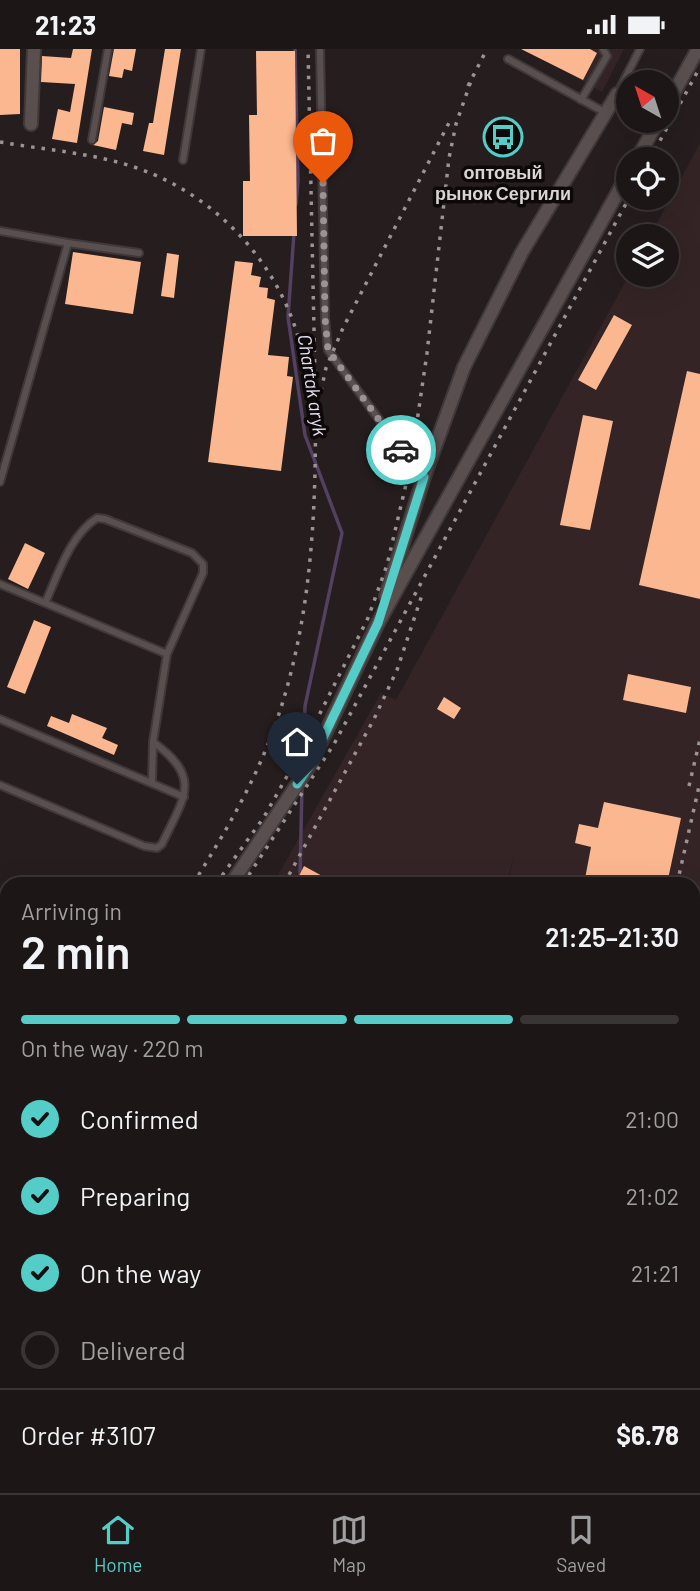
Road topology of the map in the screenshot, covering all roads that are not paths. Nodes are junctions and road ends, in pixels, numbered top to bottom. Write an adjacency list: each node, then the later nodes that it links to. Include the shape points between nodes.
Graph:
1 (34, 49): 14 (street)
2 (108, 49): 15 (lane)
3 (201, 49): 16 (lane)
4 (320, 49): 21 (lane, via 328,350)
5 (603, 49): 12 (lane, via 607,56)
6 (640, 49): 9 (lane)
7 (698, 49): 10 (street)
8 (508, 59): 12 (lane)
9 (630, 70)
10 (679, 83)
11 (616, 97): 13 (street)
12 (581, 100): 13 (lane)
13 (606, 113): 21 (street, via 522,252 464,367)
14 (31, 124)
15 (92, 140)
16 (183, 160)
17 (616, 196): 26 (street)
18 (0, 231): 19 (lane)
19 (68, 243): 20 (lane); 22 (lane)
20 (139, 253)
21 (424, 477): 26 (street)
22 (0, 482)
23 (2, 585): 24 (lane); 25 (lane)
24 (0, 594)
25 (45, 603): 27 (lane); 27 (lane, via 69,552 97,519 192,553 203,564 203,573)
26 (378, 623): 33 (street, via 310,765)
27 (167, 654): 29 (lane)
28 (0, 719): 30 (lane)
29 (153, 741): 30 (lane); 32 (lane, via 178,765 186,787)
30 (152, 783): 32 (lane)
31 (0, 785): 32 (lane, via 151,848 162,844)
32 (184, 797)
33 (236, 877)

